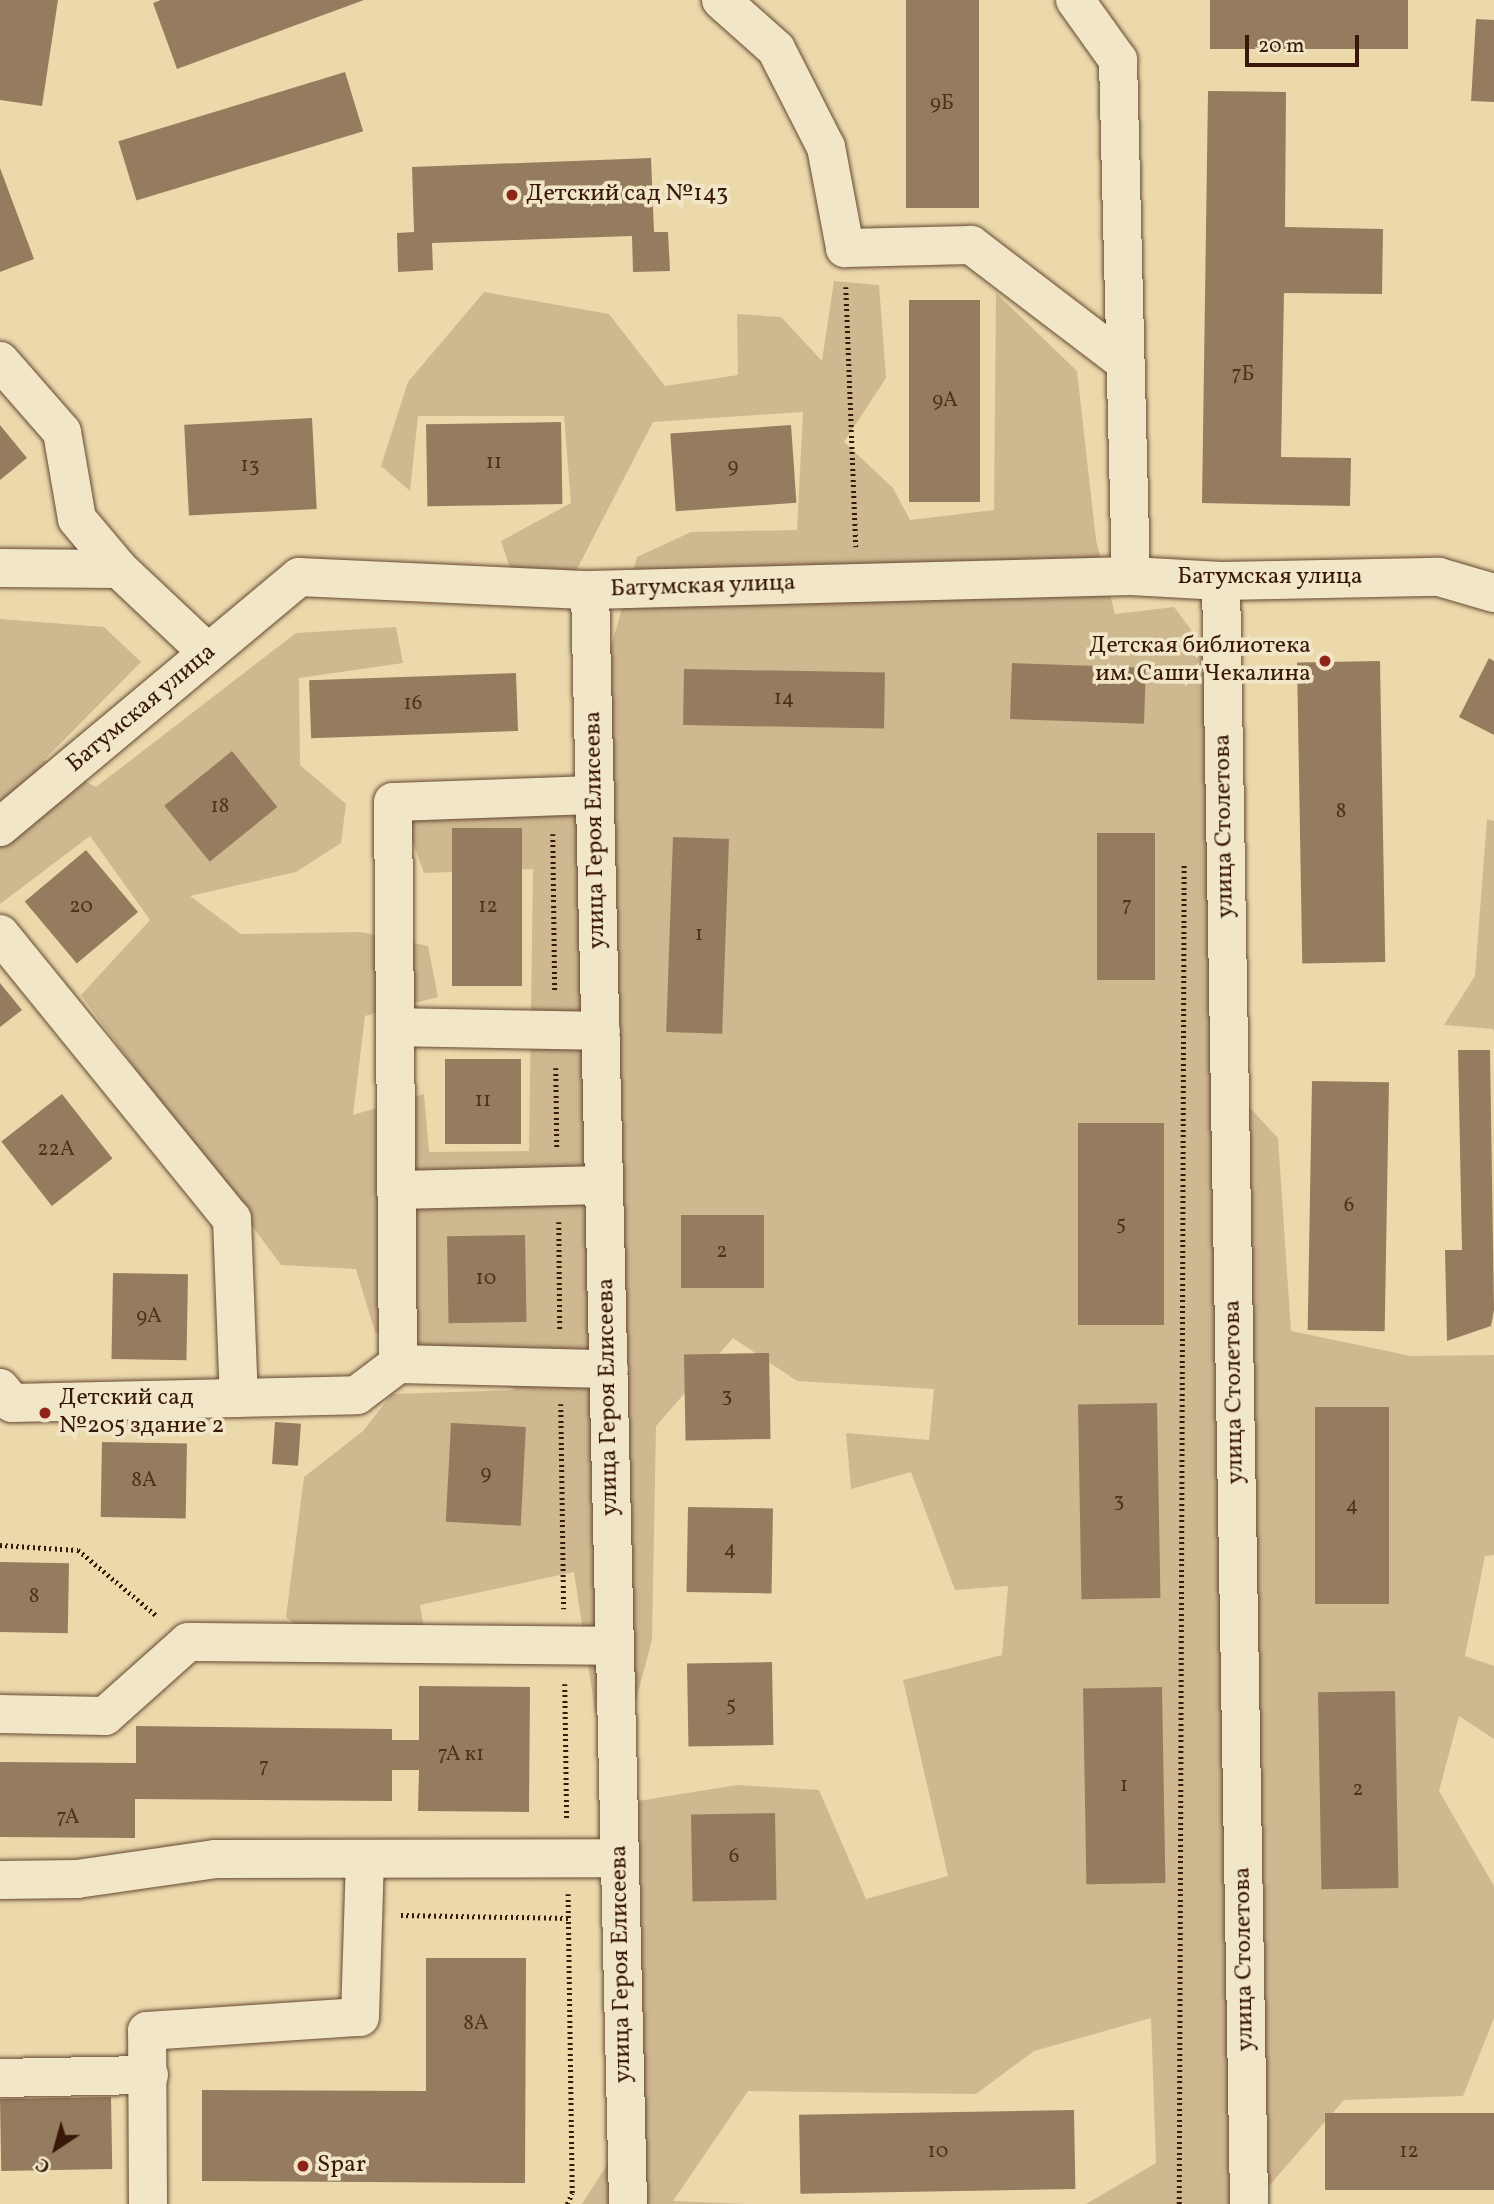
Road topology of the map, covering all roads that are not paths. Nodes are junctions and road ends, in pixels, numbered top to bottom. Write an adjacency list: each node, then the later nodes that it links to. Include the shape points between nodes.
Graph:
1 (721, 0): 4 (street, via 776,49 826,147 845,248 971,246)
2 (1075, 0): 4 (street, via 1118,60)
3 (0, 361): 6 (street, via 62,432 78,519)
4 (1123, 361): 7 (street)
5 (0, 568): 6 (street)
6 (119, 569): 11 (street)
7 (1131, 576): 8 (street, Батумская улица); 9 (street, Батумская улица)
8 (1221, 581): 10 (street, Батумская улица, via 1439,577); 32 (street, улица Столетова)
9 (590, 590): 11 (street, Батумская улица, via 299,578); 12 (street, улица Героя Елисеева)
10 (1494, 593)
11 (208, 653): 13 (street, Батумская улица)
12 (595, 795): 15 (street, via 393,802); 16 (street, улица Героя Елисеева)
13 (0, 827)
14 (0, 934): 22 (street, via 232,1219)
15 (395, 1027): 16 (street); 18 (street)
16 (601, 1031): 17 (street, улица Героя Елисеева)
17 (604, 1185): 18 (street); 20 (street, улица Героя Елисеева)
18 (397, 1189): 19 (street)
19 (398, 1364): 20 (street); 22 (street, via 357,1395)
20 (609, 1369): 23 (street, улица Героя Елисеева)
21 (0, 1388): 22 (street, via 12,1403)
22 (239, 1398)
23 (615, 1646): 24 (street, via 188,1642 105,1716); 25 (street, улица Героя Елисеева)
24 (0, 1714)
25 (620, 1858): 26 (street); 31 (street, улица Героя Елисеева)
26 (365, 1859): 27 (street, via 215,1858 77,1879); 28 (street, via 360,2017 147,2031)
27 (0, 1880)
28 (149, 2075): 29 (street); 30 (street)
29 (0, 2078)
30 (148, 2204)
31 (628, 2204)
32 (1249, 2204)

